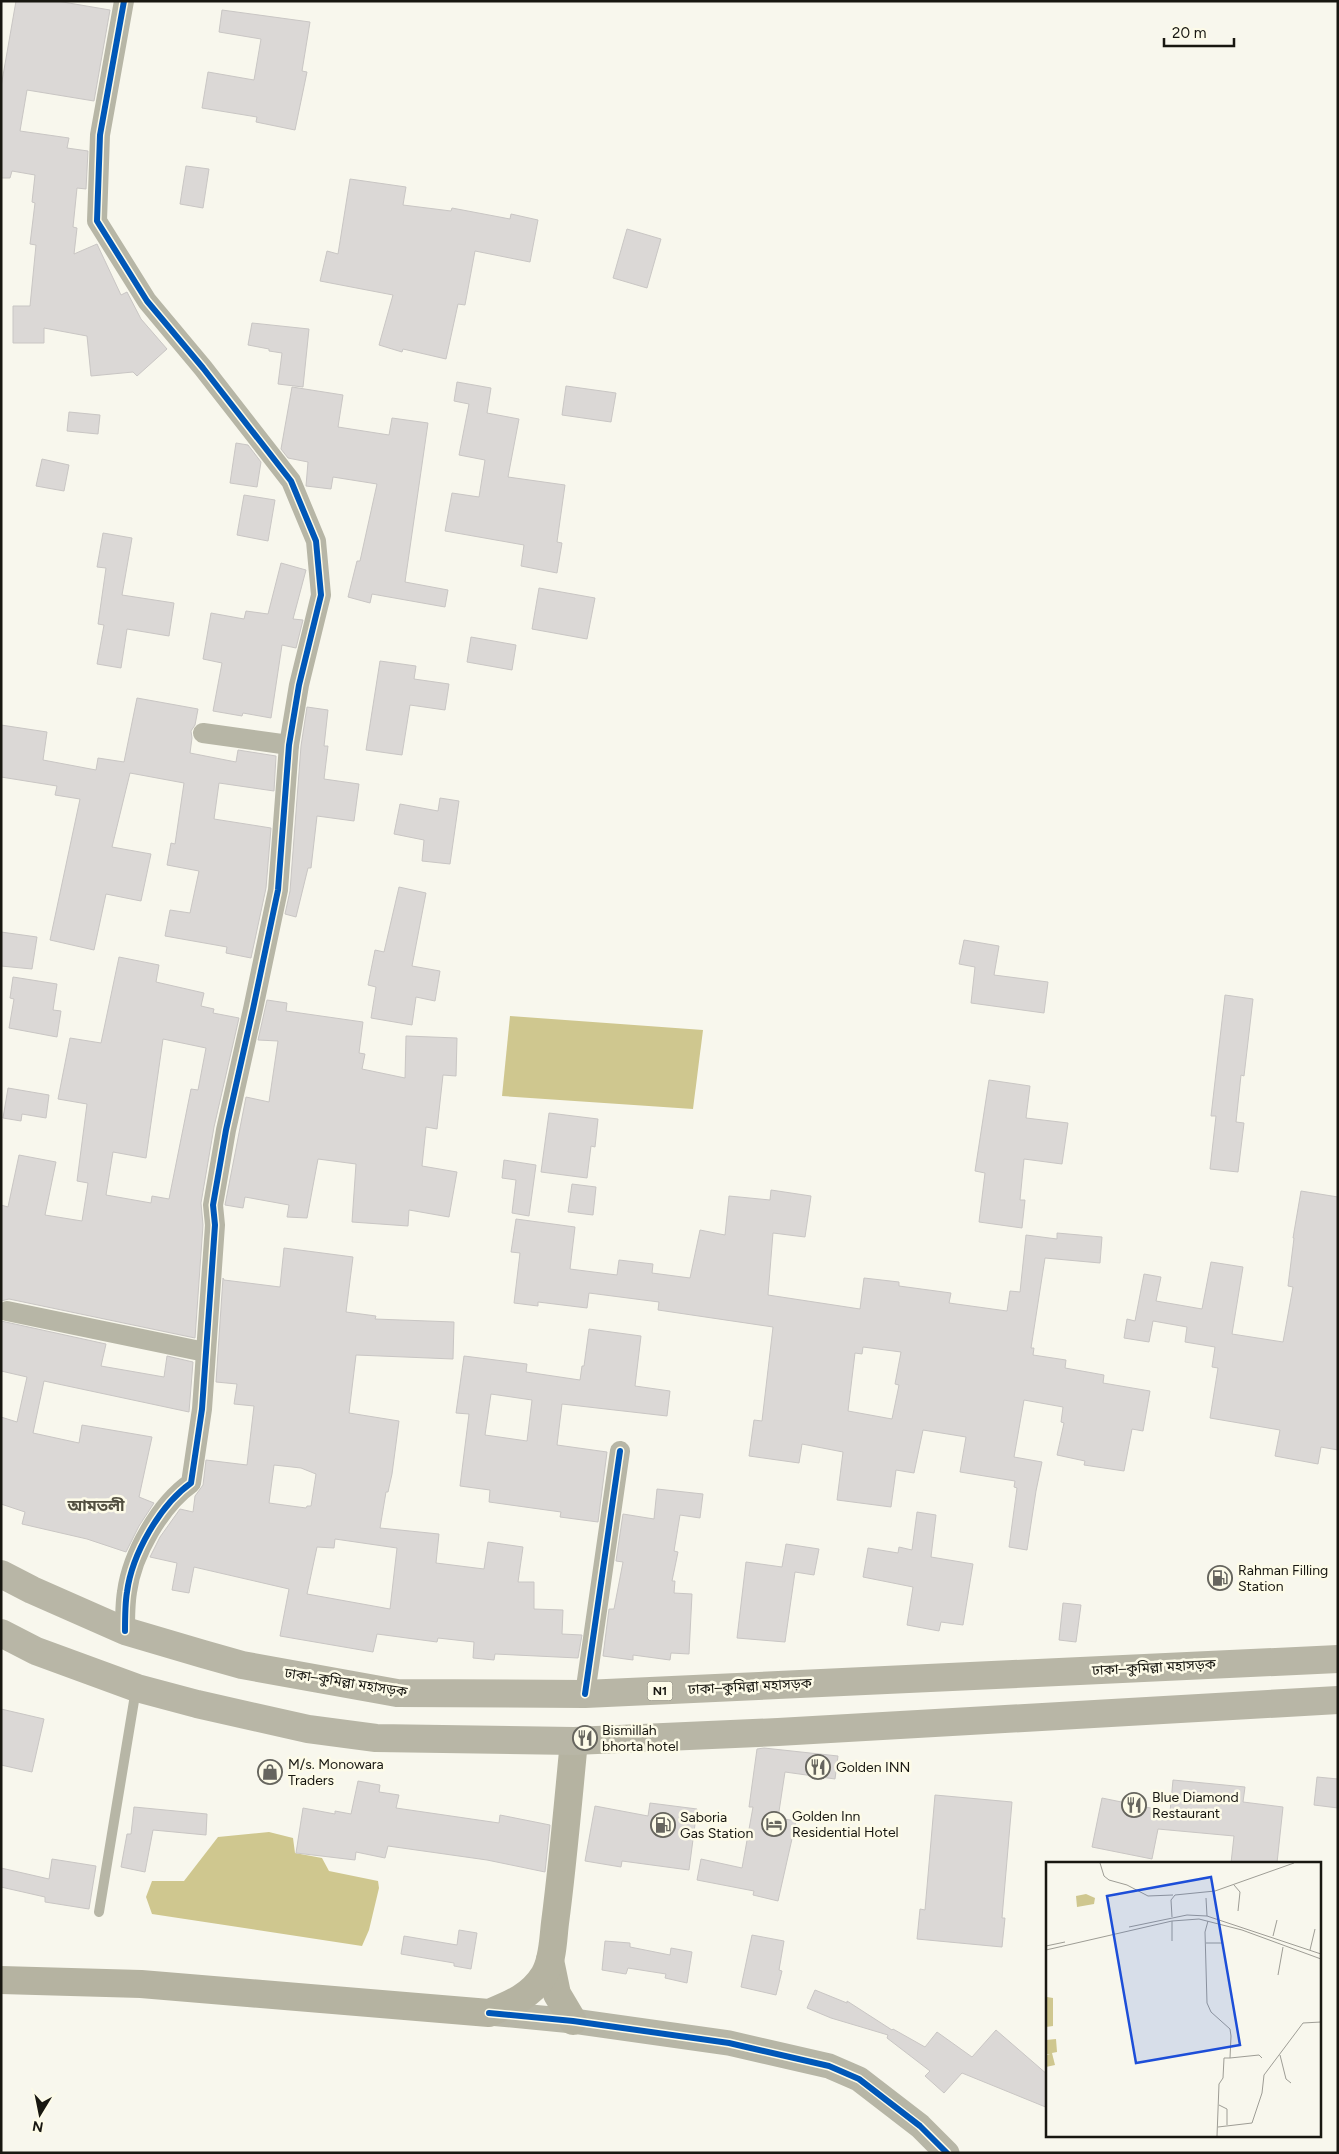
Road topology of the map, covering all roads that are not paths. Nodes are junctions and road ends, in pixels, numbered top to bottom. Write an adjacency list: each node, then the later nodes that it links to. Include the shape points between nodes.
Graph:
1 (124, 1): 3 (street, via 100,135 96,221 147,301 291,481 316,542 321,595 299,685)
2 (203, 733): 3 (street)
3 (289, 745): 5 (street, via 278,890 213,1205 215,1225)
4 (7, 1311): 5 (street)
5 (205, 1352): 8 (street, via 202,1409 191,1483 178,1492 144,1537 127,1591)
6 (620, 1451): 12 (street)
7 (1, 1574): 8 (highway, ঢাকা–কুমিল্লা মহাসড়ক / N1)
8 (125, 1631): 12 (highway, ঢাকা–কুমিল্লা মহাসড়ক / N1, via 242,1665 398,1693)
9 (1, 1632): 11 (highway, via 36,1651)
10 (1338, 1659): 12 (highway, ঢাকা–কুমিল্লা মহাসড়ক / N1)
11 (136, 1688): 14 (highway, via 308,1729 376,1738); 15 (lane)
12 (585, 1694)
13 (1338, 1700): 14 (highway)
14 (574, 1741): 16 (main road)
15 (100, 1912)
16 (550, 1960): 18 (main road, via 545,1974 523,1998); 19 (main road, via 557,1994)
17 (1, 1980): 18 (main road, via 141,1984)
18 (489, 2013): 19 (street)
19 (573, 2021): 20 (street, via 729,2043 829,2066 859,2079 920,2126)
20 (947, 2153)

